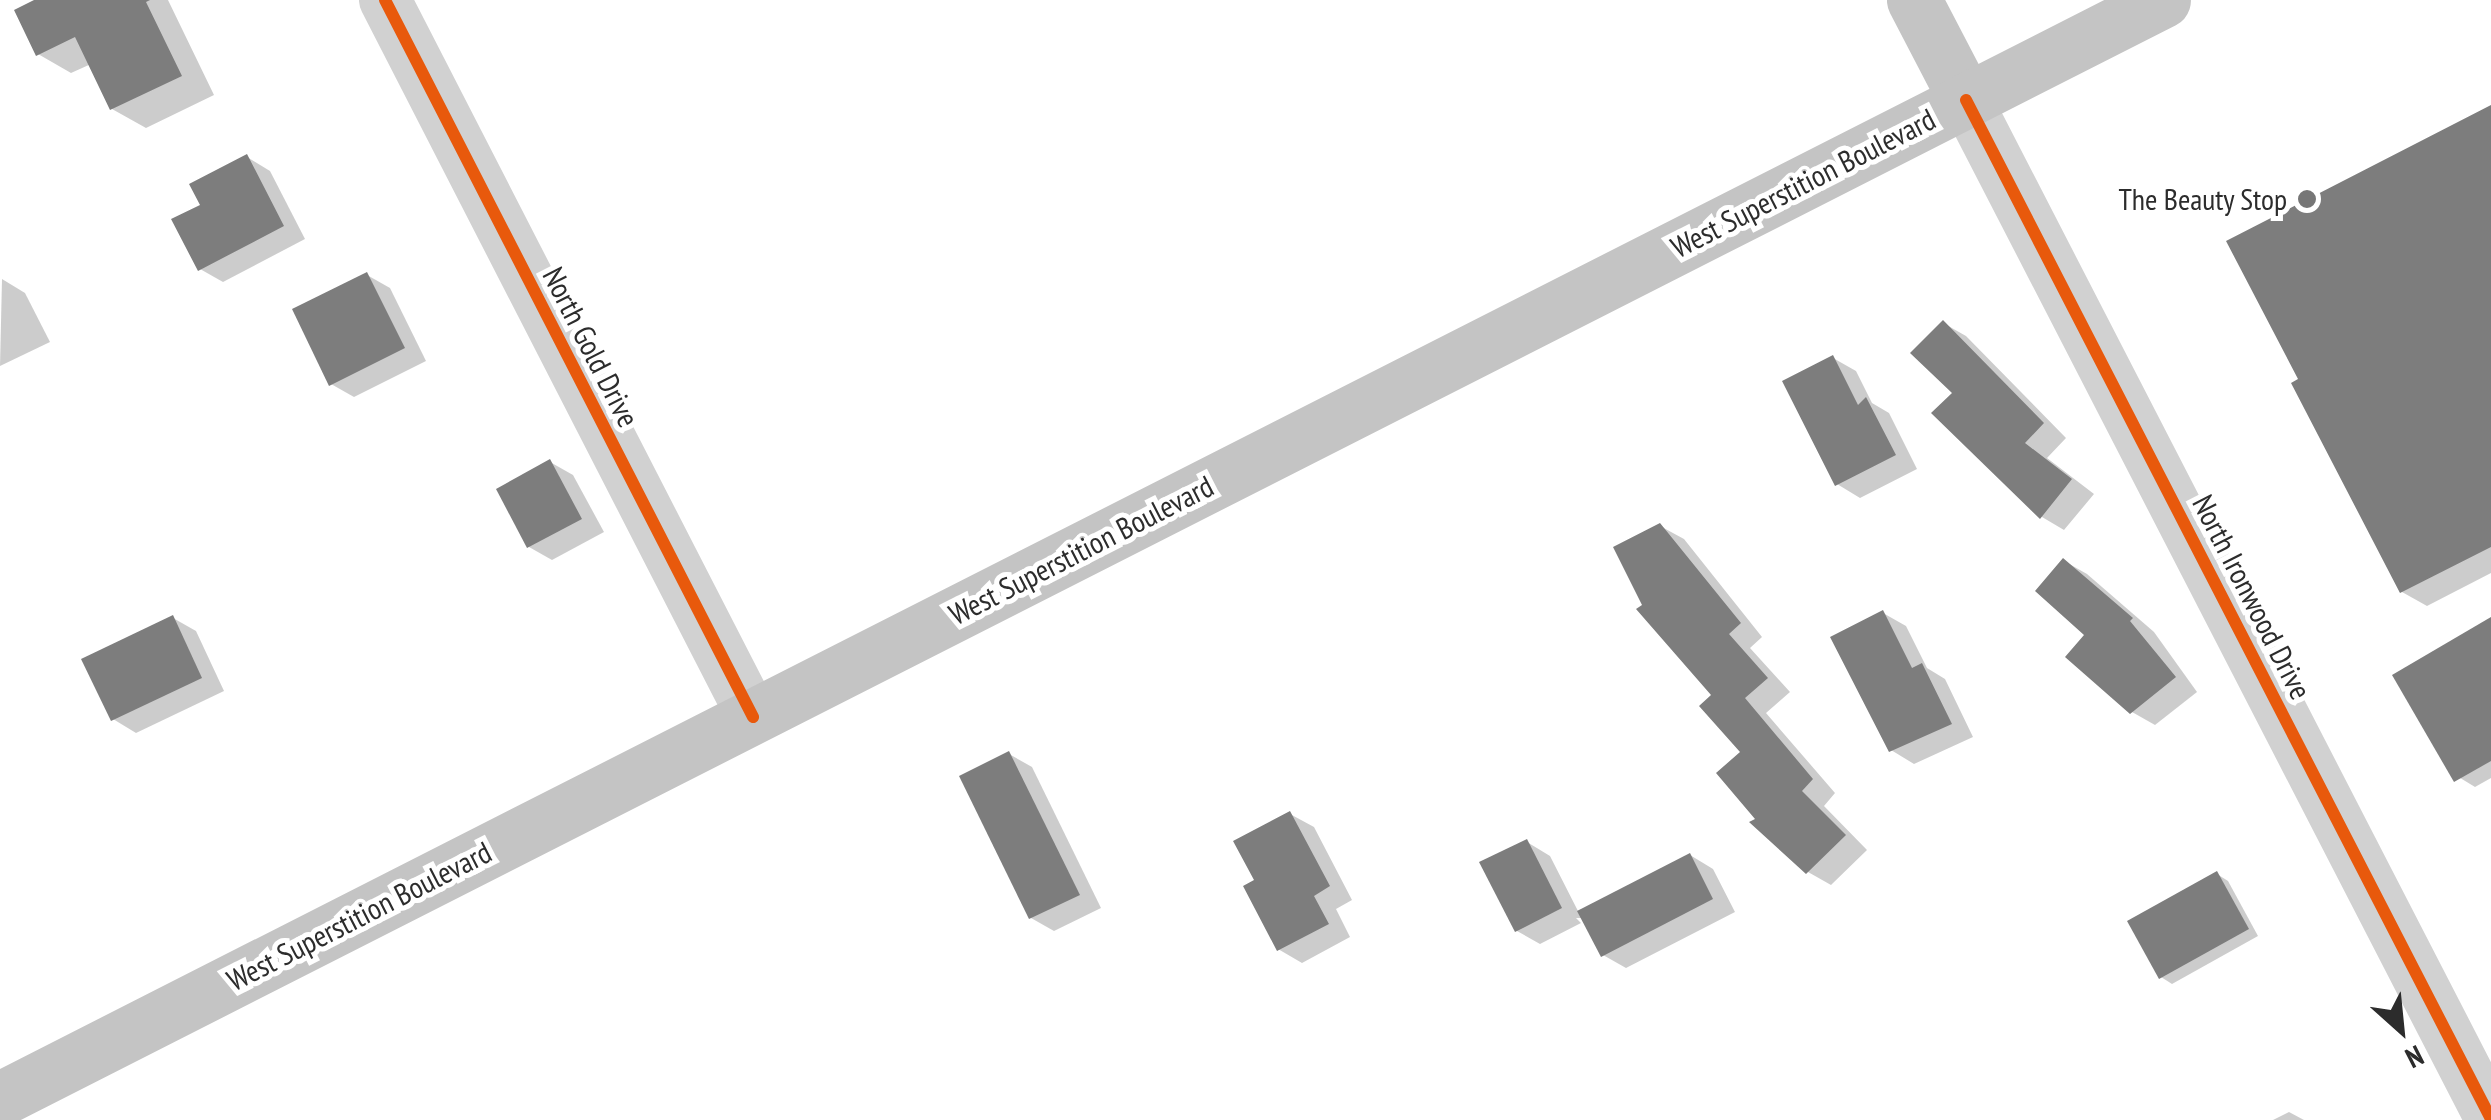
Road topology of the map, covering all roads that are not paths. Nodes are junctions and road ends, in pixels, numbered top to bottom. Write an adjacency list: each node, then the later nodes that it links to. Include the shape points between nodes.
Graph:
1 (385, 0): 5 (street, North Gold Drive)
2 (1914, 0): 4 (main road, North Ironwood Drive)
3 (2162, 0): 4 (main road, West Superstition Boulevard)
4 (1966, 100): 5 (main road, West Superstition Boulevard); 7 (street, North Ironwood Drive)
5 (753, 716): 6 (main road, West Superstition Boulevard)
6 (0, 1099)
7 (2491, 1118)

